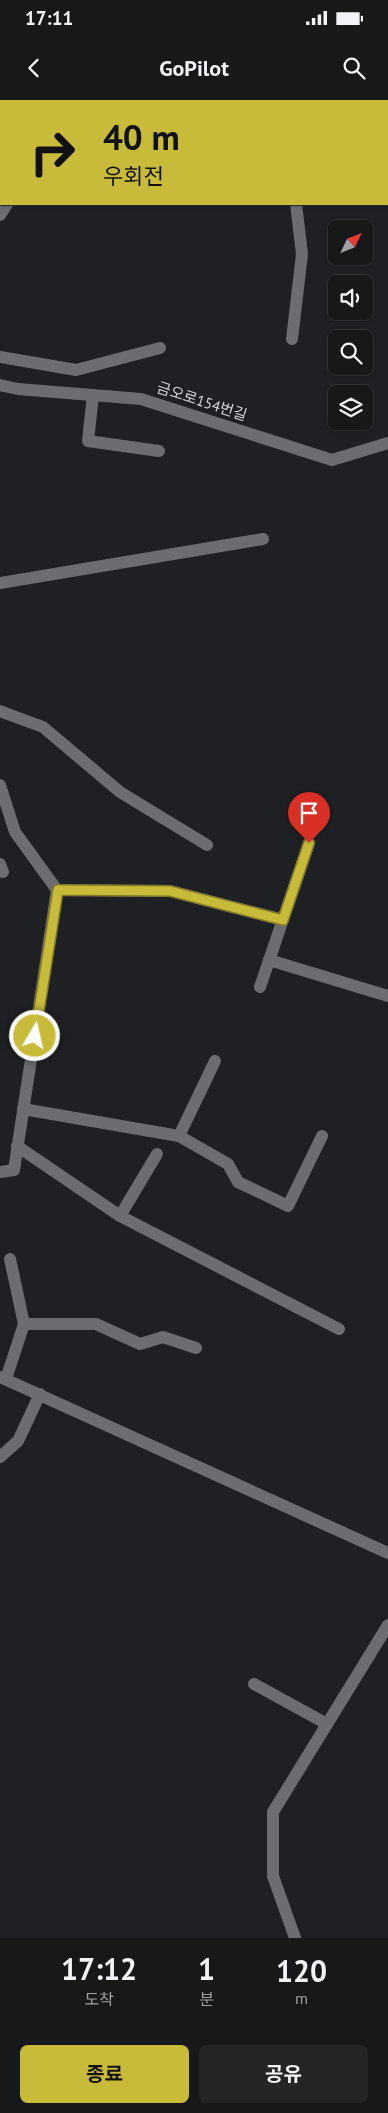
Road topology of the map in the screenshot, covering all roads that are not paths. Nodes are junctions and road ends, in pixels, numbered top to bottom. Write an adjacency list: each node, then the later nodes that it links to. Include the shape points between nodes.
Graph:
1 (296, 205): 2 (street, via 302,254)
2 (292, 339)
3 (160, 348): 4 (street, via 76,370)
4 (0, 357)
5 (0, 385): 6 (street, 금오로154번길)
6 (93, 395): 7 (street, 금오로154번길, via 141,399 332,460); 8 (street, via 88,442)
7 (388, 443)
8 (159, 451)
9 (263, 538): 10 (street)
10 (0, 583)
11 (0, 712): 14 (street, via 43,727 120,792)
12 (0, 785): 15 (street, via 15,832)
13 (309, 843): 16 (street)
14 (207, 846)
15 (58, 890): 16 (street, via 170,891); 21 (street)
16 (283, 920): 17 (street)
17 (269, 960): 18 (street); 19 (street)
18 (260, 987)
19 (388, 996)
20 (215, 1061): 22 (street)
21 (23, 1109): 22 (street); 24 (street)
22 (179, 1136): 23 (street, via 228,1164 238,1182 288,1206)
23 (322, 1136)
24 (17, 1146): 26 (street, via 14,1170); 27 (street)
25 (157, 1154): 27 (street)
26 (0, 1172)
27 (120, 1216): 30 (street)
28 (10, 1259): 29 (street)
29 (24, 1324): 31 (street, via 96,1324 140,1344 163,1337); 32 (street)
30 (339, 1329)
31 (196, 1348)
32 (3, 1378): 33 (street)
33 (40, 1394): 34 (street, via 18,1441); 35 (street)
34 (0, 1457)
35 (388, 1553)
36 (388, 1625): 38 (street)
37 (254, 1684): 38 (street)
38 (327, 1724): 39 (street, via 273,1812 273,1876)
39 (295, 1938)

